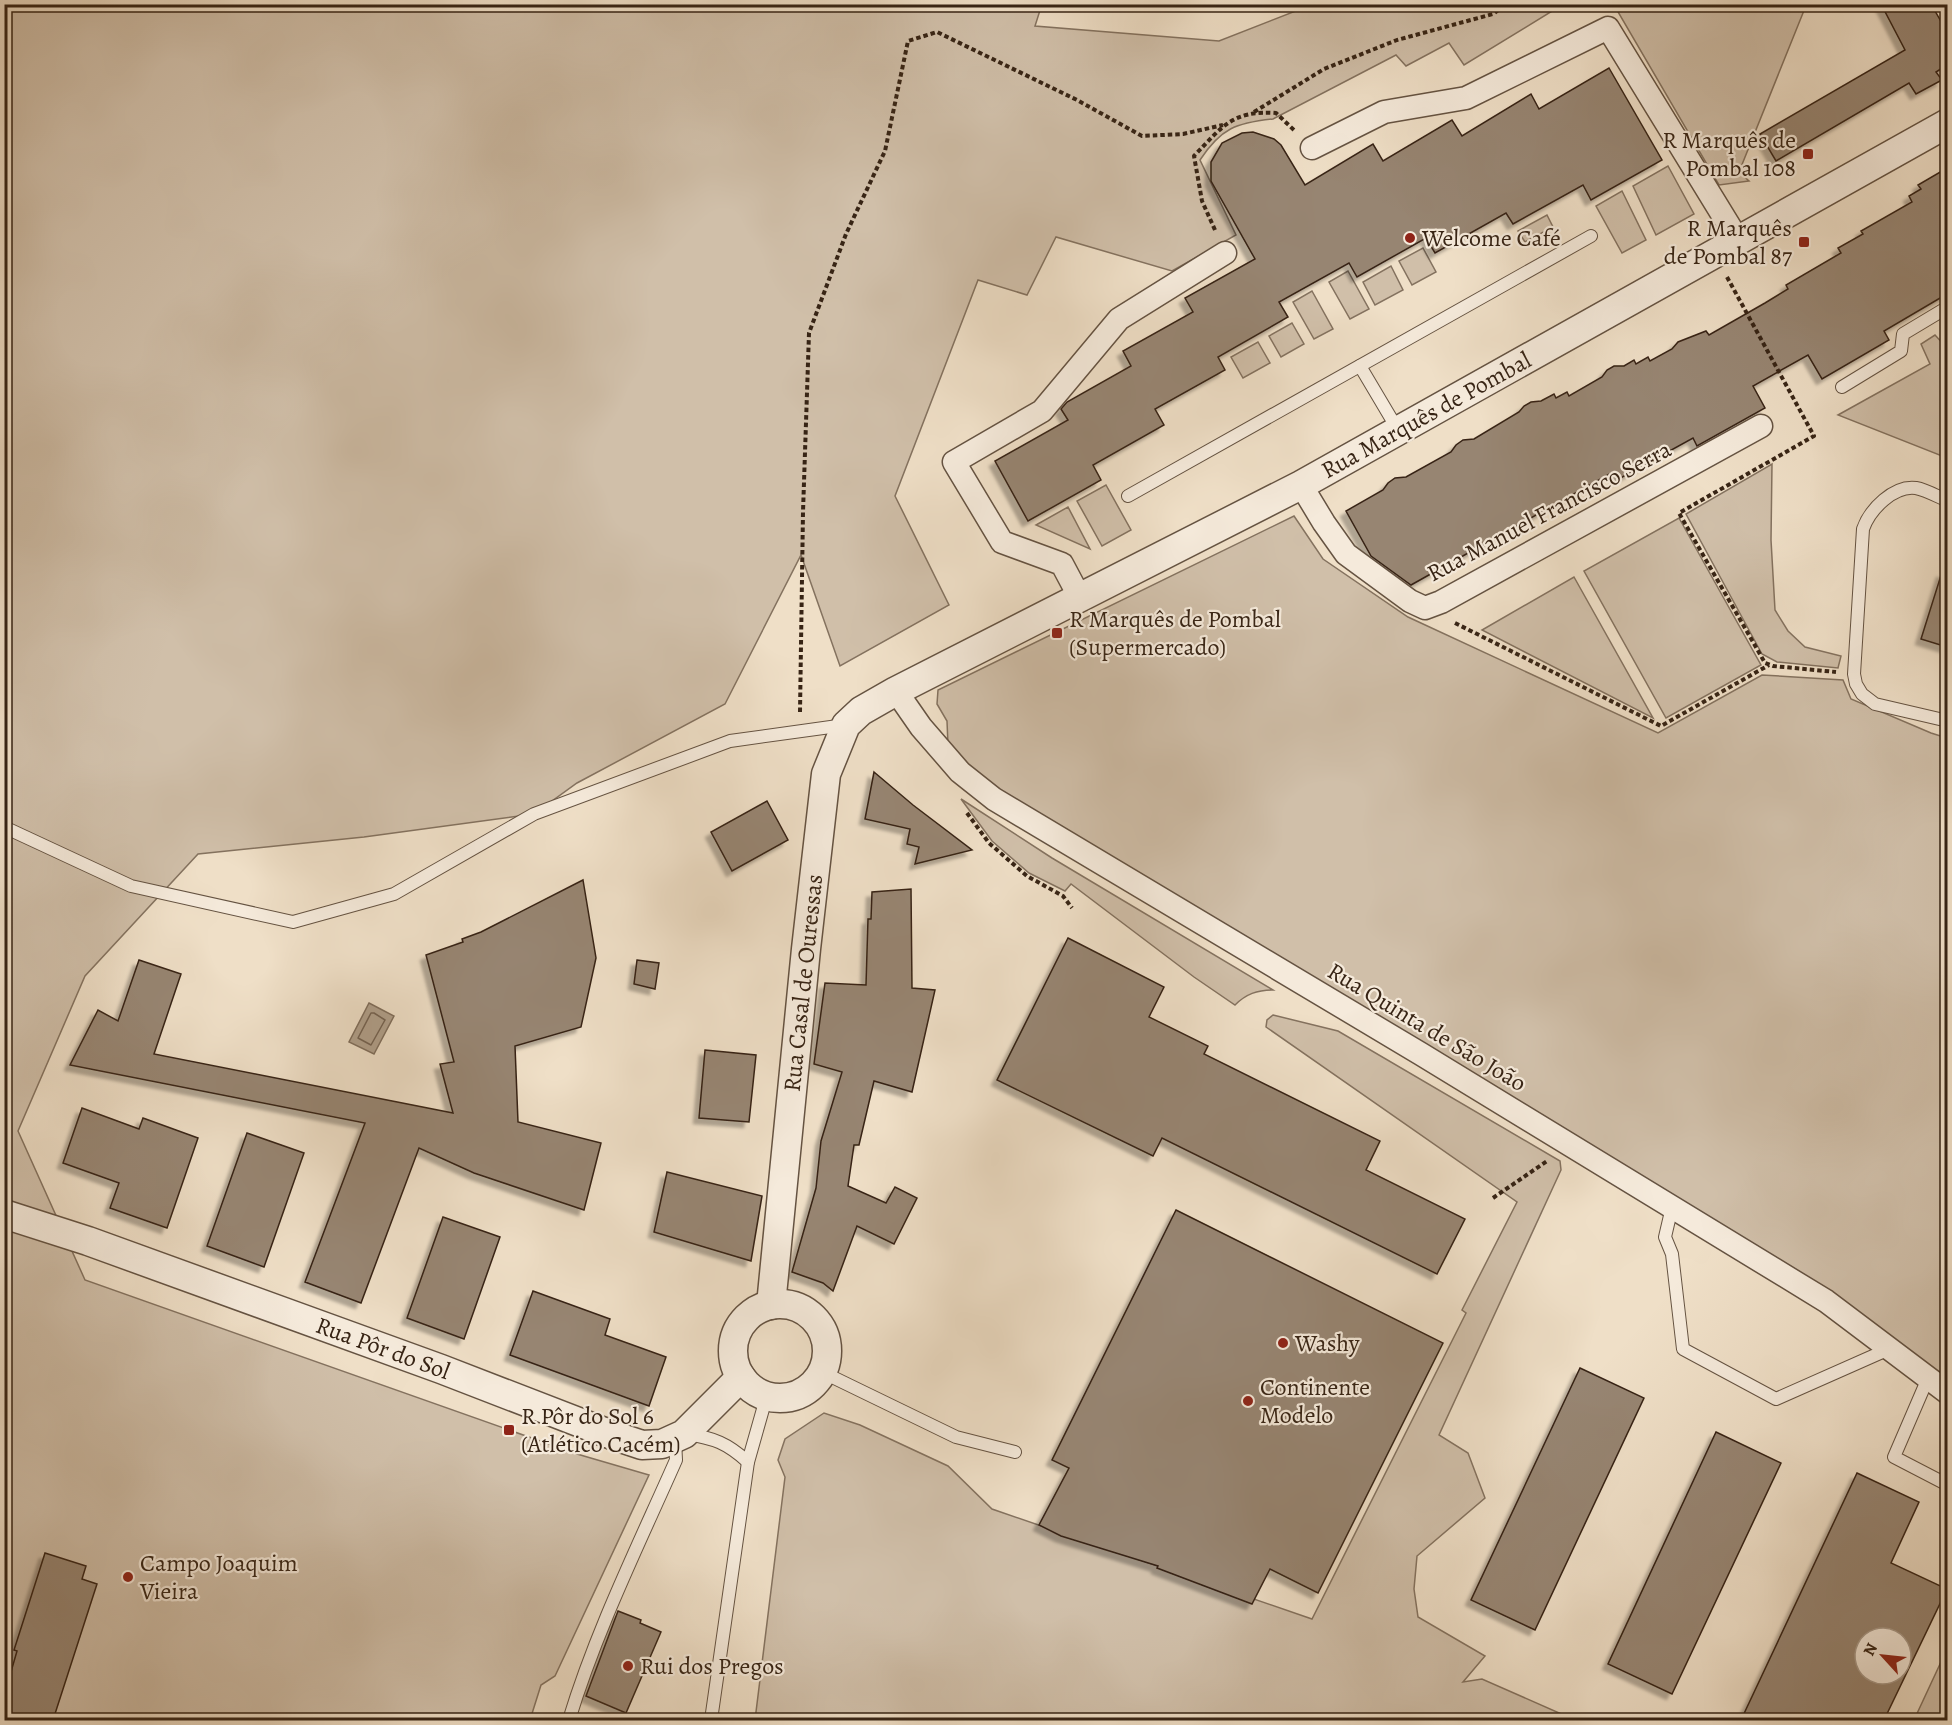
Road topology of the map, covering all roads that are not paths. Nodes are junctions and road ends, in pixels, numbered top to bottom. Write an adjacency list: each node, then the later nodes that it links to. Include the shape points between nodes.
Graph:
1 (1947, 123): 4 (street, Rua Marquês de Pombal)
2 (1312, 148): 4 (street, via 1384,112 1466,98 1608,28)
3 (1591, 236): 7 (lane)
4 (1726, 246): 10 (street, Rua Marquês de Pombal)
5 (1226, 253): 14 (street, via 1119,319 1042,411 954,462 1002,542 1062,564)
6 (1947, 307): 8 (lane, via 1903,334 1901,351)
7 (1360, 366): 10 (lane); 12 (lane)
8 (1842, 387)
9 (1761, 426): 11 (street, Rua Manuel Francisco Serra, via 1425,608 1346,554)
10 (1398, 430): 11 (street, Rua Marquês de Pombal)
11 (1301, 485): 14 (street, Rua Marquês de Pombal)
12 (1128, 496)
13 (1947, 501): 16 (lane, via 1920,489 1901,489 1866,519 1854,674 1862,694 1875,704)
14 (1079, 596): 15 (street, Rua Marquês de Pombal)
15 (896, 691): 17 (street, Rua Casal de Ouressas, via 861,711); 19 (street, Rua Quinta de São João, via 948,759 994,799)
16 (1947, 721)
17 (846, 725): 18 (lane, via 730,741 534,814 394,894 293,922 131,886); 21 (street, Rua Casal de Ouressas, via 826,774)
18 (4, 827)
19 (1672, 1207): 22 (street, Rua Quinta de São João, via 1826,1301); 22 (lane, via 1665,1237 1672,1254 1683,1349 1776,1399)
20 (4, 1214): 28 (street, Rua Pôr do Sol, via 88,1241 642,1445 652,1446)
21 (771, 1305): 23 (street, via 800,1308 813,1317 827,1343); 24 (street, via 756,1310 736,1333 733,1348)
22 (1889, 1349): 25 (street, Rua Quinta de São João)
23 (822, 1372): 27 (street, via 801,1393 787,1397); 29 (lane, via 956,1437)
24 (741, 1377): 27 (street, via 748,1386); 28 (street)
25 (1929, 1378): 26 (street, Rua Quinta de São João); 31 (lane, via 1894,1457)
26 (1947, 1393)
27 (767, 1395): 30 (lane)
28 (680, 1437): 30 (lane, via 711,1438); 32 (lane, via 676,1460 612,1603)
29 (1015, 1452)
30 (748, 1462): 33 (lane)
31 (1947, 1485)
32 (569, 1720)
33 (711, 1720)

